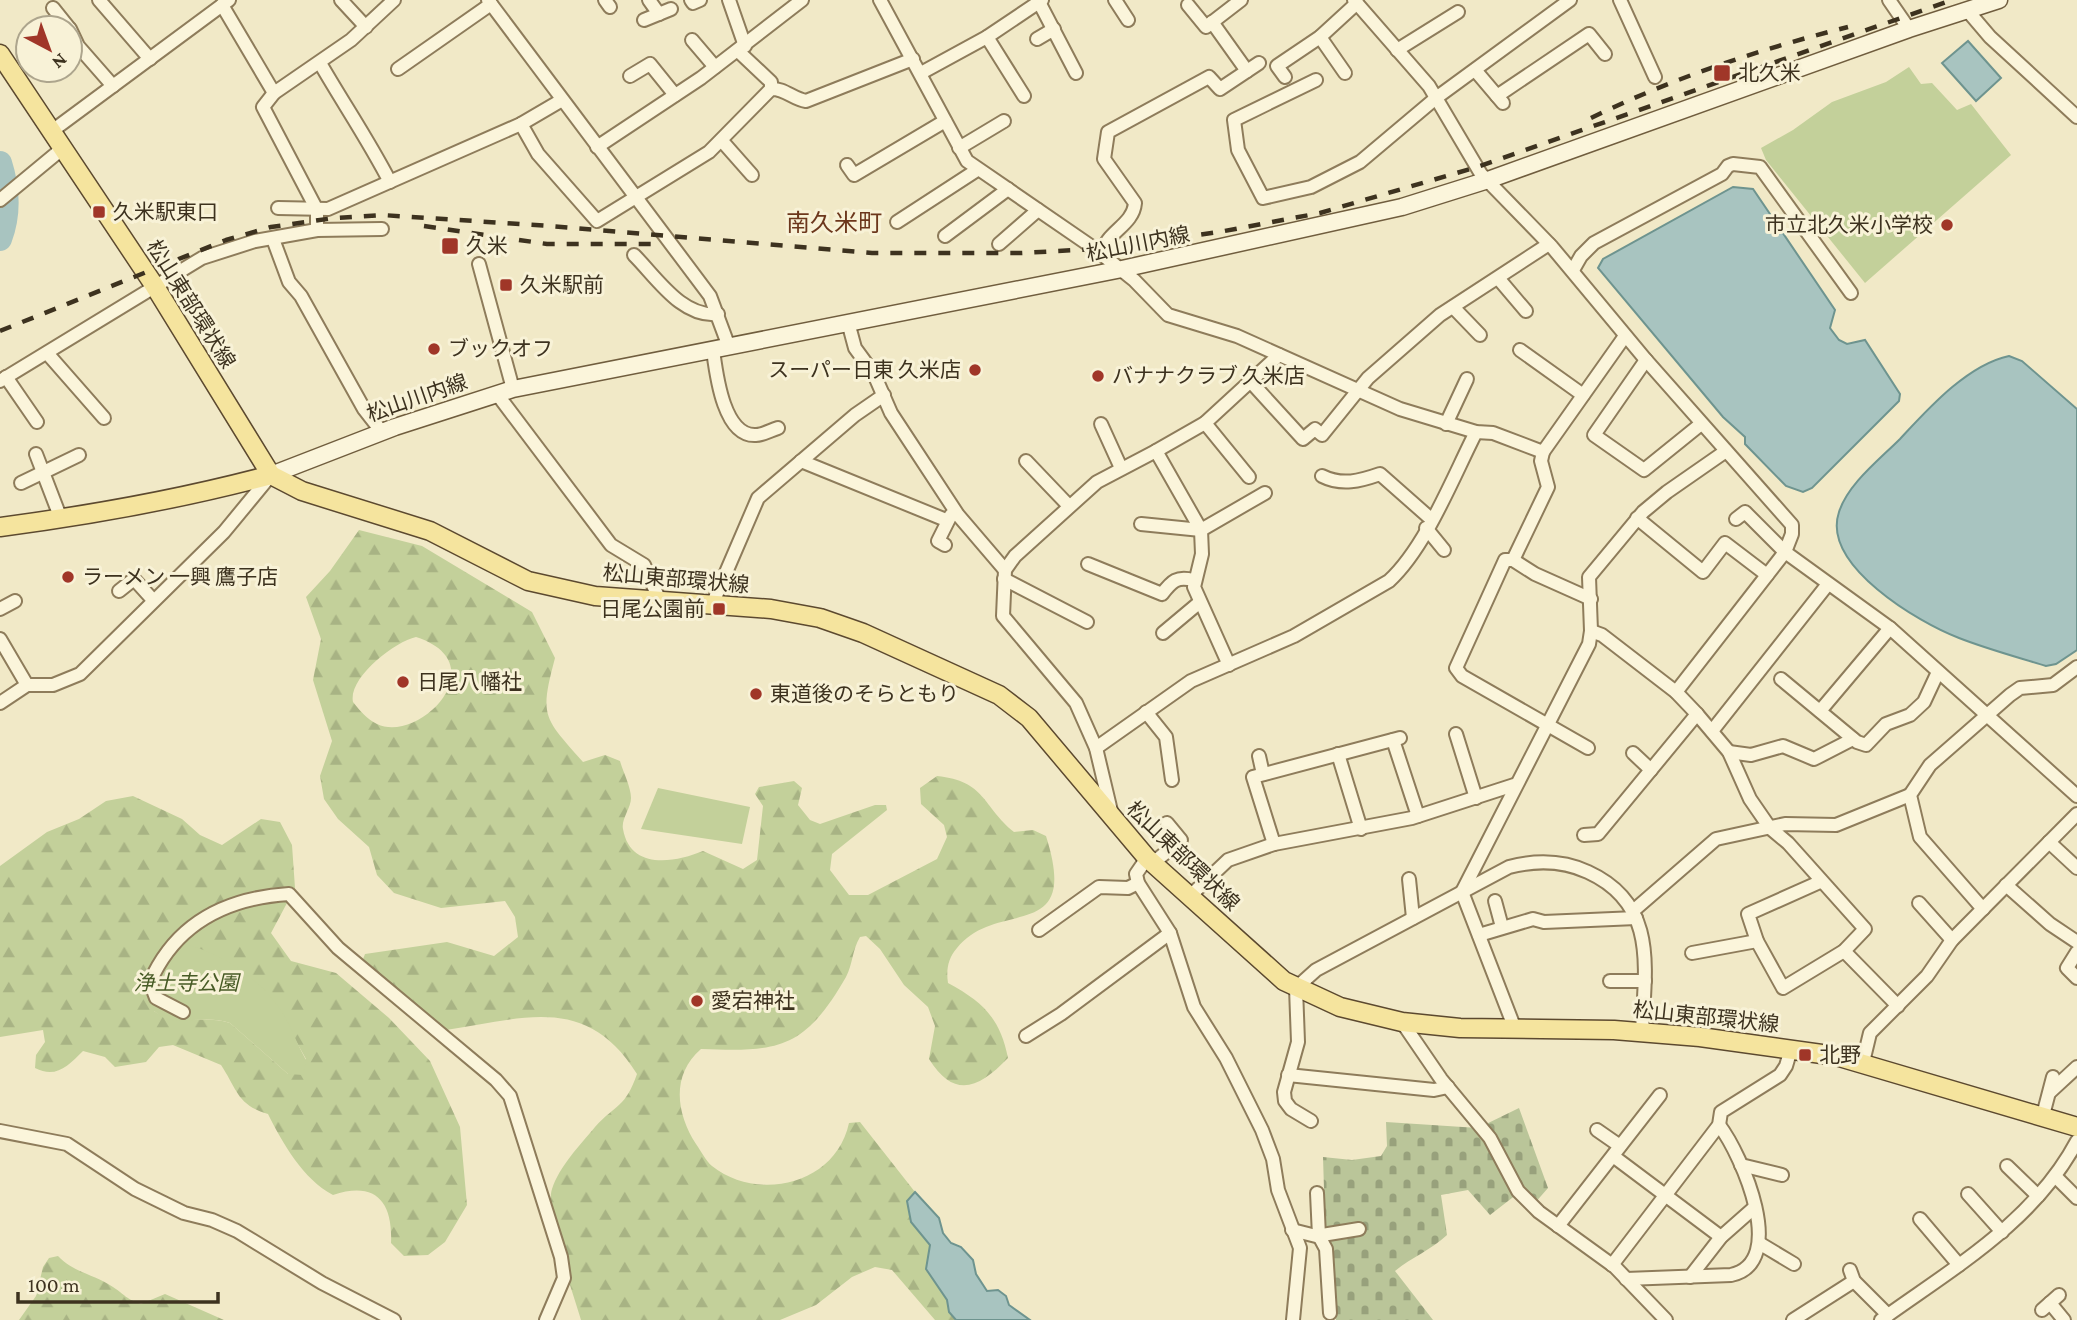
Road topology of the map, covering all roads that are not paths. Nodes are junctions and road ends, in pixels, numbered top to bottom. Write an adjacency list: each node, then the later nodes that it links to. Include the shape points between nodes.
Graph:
1 (99, 0): 40 (street)
2 (341, 0): 28 (street)
3 (394, 0): 28 (street)
4 (649, 0): 25 (street, via 665,11)
5 (691, 0): 6 (street)
6 (700, 0)
7 (729, 0): 35 (street)
8 (880, 0): 41 (street)
9 (1115, 0): 26 (street)
10 (1241, 0): 27 (street)
11 (1570, 0): 46 (street)
12 (1889, 0): 30 (street)
13 (1999, 0): 22 (main road, 松山川内線)
14 (1041, 1): 29 (street); 31 (street)
15 (1355, 1): 32 (street); 36 (street)
16 (490, 2): 45 (street); 61 (street)
17 (1627, 2): 53 (street)
18 (226, 3): 40 (street); 57 (street)
19 (794, 3): 35 (street)
20 (1188, 5): 27 (street, via 1206,27)
21 (53, 8): 24 (street)
22 (1967, 9): 30 (main road, 松山川内線); 62 (street, via 1990,37)
23 (1458, 12): 36 (street)
24 (58, 14)
25 (645, 20)
26 (1128, 20)
27 (1212, 22): 47 (street)
28 (366, 27): 42 (street)
29 (1054, 29): 33 (street); 49 (street)
30 (1909, 29): 74 (main road, 松山川内線)
31 (987, 37): 48 (street); 59 (street)
32 (1320, 37): 50 (street); 52 (street, via 1277,66)
33 (1037, 39)
34 (692, 40): 44 (street)
35 (741, 48): 44 (street); 56 (street, via 771,82)
36 (1397, 50): 60 (street)
37 (84, 53): 55 (street)
38 (0, 54): 66 (main road, 松山東部環状線)
39 (1605, 54): 46 (street, via 1589,34 1500,99)
40 (150, 59): 55 (street)
41 (913, 59): 48 (street); 56 (street, via 806,101 780,88)
42 (320, 63): 57 (street); 75 (street)
43 (1259, 63): 47 (street)
44 (716, 67): 58 (street)
45 (398, 69)
46 (1475, 70): 60 (street)
47 (1247, 71): 89 (street, via 1220,89 1209,77 1108,132 1104,159 1135,203 1130,218 1107,241)
48 (921, 73): 63 (street)
49 (1076, 73)
50 (1345, 73)
51 (630, 76): 58 (street, via 650,64)
52 (1284, 77)
53 (1655, 77)
54 (1316, 80): 60 (street, via 1234,120 1238,150 1263,198 1311,187 1360,162)
55 (113, 86): 66 (street)
56 (771, 89): 67 (street)
57 (274, 93): 80 (street, via 263,107)
58 (675, 95): 68 (street)
59 (1024, 96)
60 (1436, 99): 74 (street)
61 (562, 100): 65 (street); 68 (street)
62 (2077, 117)
63 (945, 121): 70 (street); 71 (street, via 854,175)
64 (1004, 121): 70 (street)
65 (521, 124): 75 (street); 77 (street, via 538,154 597,221)
66 (52, 131): 69 (main road, 松山東部環状線)
67 (722, 141): 73 (street); 77 (street)
68 (597, 147): 77 (street)
69 (63, 148): 78 (street); 95 (main road, 松山東部環状線)
70 (959, 148): 72 (street)
71 (847, 165)
72 (977, 170): 76 (street); 82 (street)
73 (752, 175)
74 (1488, 180): 88 (street); 92 (main road, 松山川内線, via 1346,221)
75 (390, 182): 80 (street)
76 (1007, 189): 81 (street); 85 (street)
77 (634, 198): 99 (street, via 691,270)
78 (0, 200)
79 (278, 208): 80 (street)
80 (317, 210): 84 (street)
81 (1038, 210): 87 (street); 89 (street)
82 (897, 222)
83 (382, 229): 84 (street)
84 (317, 230): 86 (street)
85 (945, 236)
86 (273, 239): 95 (street, via 202,258); 123 (street, via 289,282)
87 (999, 244)
88 (1549, 244): 93 (street); 94 (street)
89 (1102, 254): 92 (street)
90 (634, 255): 99 (street, via 681,304 704,316)
91 (479, 264): 113 (street)
92 (1122, 270): 100 (main road, 松山川内線); 107 (street, via 1168,315 1237,336)
93 (1573, 270): 96 (street, via 1594,243 1722,174 1728,166 1754,165 1760,167); 102 (street)
94 (1498, 278): 97 (street); 98 (street)
95 (154, 285): 106 (street); 134 (main road, 松山東部環状線)
96 (1851, 293)
97 (1454, 307): 101 (street); 112 (street)
98 (1526, 311)
99 (718, 314): 103 (street)
100 (848, 322): 103 (main road, 松山川内線); 114 (street, via 855,348)
101 (1479, 335)
102 (1625, 336): 108 (street); 115 (street)
103 (729, 347): 104 (main road, 松山川内線)
104 (713, 350): 113 (main road, 松山川内線); 122 (street, via 721,399 736,424 756,435)
105 (1520, 350): 115 (street)
106 (47, 353): 109 (street); 116 (street)
107 (1279, 355): 111 (street); 112 (street)
108 (1646, 360): 121 (street); 121 (street, via 1594,435 1644,470)
109 (3, 379): 117 (street)
110 (1467, 379): 120 (street)
111 (1251, 382): 112 (street, via 1303,439 1315,429 1322,435); 118 (street)
112 (1357, 391): 120 (street)
113 (505, 392): 123 (main road, 松山川内線); 161 (street, via 607,539 644,565)
114 (884, 395): 130 (street); 140 (street)
115 (1583, 395): 127 (street)
116 (104, 418)
117 (37, 422)
118 (1205, 423): 125 (street); 136 (street)
119 (1101, 424): 132 (street)
120 (1447, 424): 124 (street)
121 (1701, 424): 126 (street)
122 (778, 428)
123 (382, 432): 134 (main road, 松山川内線)
124 (1476, 432): 127 (street, via 1493,433); 144 (street)
125 (1156, 451): 132 (street); 147 (street)
126 (1726, 452): 141 (street); 150 (street, via 1792,526)
127 (1543, 453): 151 (street, via 1548,487)
128 (37, 454): 133 (street)
129 (79, 455): 133 (street)
130 (801, 461): 140 (street); 163 (street, via 758,498)
131 (1026, 461): 139 (street)
132 (1121, 468): 139 (street)
133 (44, 472): 137 (street); 142 (street)
134 (271, 475): 142 (main road, via 176,500); 159 (street, via 224,532); 161 (main road, 松山東部環状線, via 302,491 430,531 528,581 595,596)
135 (1322, 475): 144 (street, via 1343,482 1380,474)
136 (1249, 477)
137 (21, 484)
138 (1265, 493): 147 (street)
139 (1069, 506): 153 (street)
140 (951, 515): 148 (street, via 938,541); 153 (street)
141 (1637, 518): 154 (street, via 1703,572 1725,544); 158 (street, via 1589,577)
142 (61, 519): 146 (main road)
143 (1736, 519): 150 (street, via 1745,512)
144 (1429, 523): 149 (street); 170 (street, via 1398,572 1378,589 1294,636)
145 (1141, 524): 147 (street)
146 (0, 527)
147 (1201, 530): 155 (street, via 1202,554)
148 (946, 545)
149 (1444, 550)
150 (1785, 552): 154 (street); 156 (street)
151 (1513, 560): 158 (street); 181 (street, via 1505,560 1457,668 1462,676)
152 (1088, 564): 155 (street, via 1162,594 1181,577)
153 (1004, 575): 165 (street); 185 (street, via 1003,616 1071,696)
154 (1767, 575): 175 (street)
155 (1194, 580): 162 (street)
156 (1828, 584): 166 (street); 182 (street)
157 (119, 591): 159 (street, via 134,579)
158 (1591, 599): 167 (street)
159 (153, 600): 174 (street, via 80,674 53,685)
160 (15, 601): 164 (street)
161 (660, 601): 163 (main road, 松山東部環状線)
162 (1200, 602): 168 (street); 170 (street)
163 (712, 604): 200 (main road, 松山東部環状線, via 820,618 999,695 1029,718)
164 (0, 609)
165 (1087, 622)
166 (1889, 628): 171 (street); 177 (street)
167 (1591, 631): 175 (street); 181 (street, via 1589,644)
168 (1163, 633)
169 (0, 639): 174 (street)
170 (1229, 665): 178 (street, via 1191,681)
171 (1938, 672): 180 (street); 184 (street, via 1924,702 1910,715 1886,724 1866,745)
172 (2074, 675): 180 (street, via 2053,685 2020,688)
173 (1781, 679): 177 (street)
174 (27, 685): 176 (street)
175 (1675, 692): 179 (street)
176 (0, 703)
177 (1820, 711): 184 (street)
178 (1146, 712): 185 (street); 193 (street, via 1166,737)
179 (1697, 714): 182 (street); 191 (street)
180 (1986, 715): 195 (street, via 1930,765); 196 (street)
181 (1548, 722): 186 (street); 194 (street)
182 (1712, 731): 187 (street)
183 (1456, 734): 197 (street)
184 (1853, 739): 187 (street, via 1814,759 1783,746 1751,755)
185 (1096, 748): 200 (street)
186 (1588, 748)
187 (1729, 752): 202 (street, via 1750,799)
188 (1633, 753): 191 (street)
189 (1338, 754): 192 (street); 199 (street, via 1396,739); 203 (street)
190 (1259, 756): 192 (street)
191 (1651, 770): 204 (street, via 1598,834)
192 (1263, 774): 206 (street, via 1253,777)
193 (1171, 780)
194 (1514, 785): 197 (street); 213 (street)
195 (1910, 794): 202 (street, via 1836,825 1794,823); 217 (street, via 1920,837)
196 (2077, 796)
197 (1476, 798): 199 (street)
198 (2077, 814): 205 (street)
199 (1418, 816): 203 (street)
200 (1114, 821): 207 (main road, 松山東部環状線)
201 (1167, 823): 207 (street, via 1181,840)
202 (1770, 828): 210 (street); 218 (street, via 1708,844)
203 (1361, 829): 206 (street)
204 (1584, 835)
205 (2049, 842): 208 (street); 212 (street)
206 (1274, 844): 214 (street, via 1228,860)
207 (1150, 860): 211 (street, via 1136,874); 214 (main road, 松山東部環状線)
208 (2077, 868)
209 (1409, 879): 219 (street)
210 (1822, 881): 225 (street, via 1748,915); 227 (street, via 1865,929)
211 (1138, 883): 221 (street, via 1128,888 1099,887); 222 (street)
212 (2007, 885): 217 (street); 226 (street)
213 (1462, 892): 218 (street, via 1509,867 1565,864 1598,877 1624,896); 219 (street); 223 (street)
214 (1190, 896): 233 (main road, 松山東部環状線)
215 (1495, 901): 220 (street)
216 (1919, 903): 224 (street)
217 (1983, 909): 224 (street)
218 (1634, 914): 220 (street, via 1544,922 1533,919); 232 (street, via 1646,956)
219 (1413, 918): 233 (street, via 1316,971)
220 (1502, 927): 223 (street)
221 (1039, 930)
222 (1170, 933): 239 (street); 269 (street, via 1194,1007 1262,1130)
223 (1479, 934): 237 (street)
224 (1952, 940): 234 (street)
225 (1757, 941): 227 (street, via 1783,988); 229 (street)
226 (2077, 942)
227 (1844, 951): 234 (street)
228 (2077, 952): 230 (street, via 2067,968)
229 (1692, 953)
230 (2077, 978)
231 (1610, 981): 232 (street)
232 (1645, 981): 238 (street)
233 (1296, 988): 236 (main road, 松山東部環状線, via 1340,1007); 243 (street, via 1298,1042)
234 (1898, 1006): 241 (street, via 1870,1033)
235 (183, 1012): 283 (street, via 156,998 150,982 188,927 217,909 289,894 338,948 510,1096 561,1258 564,1278)
236 (1402, 1022): 237 (main road, 松山東部環状線); 245 (street)
237 (1515, 1030): 238 (main road, 松山東部環状線)
238 (1642, 1032): 240 (main road, 松山東部環状線)
239 (1026, 1036)
240 (1791, 1049): 241 (main road, 松山東部環状線); 250 (street, via 1780,1075 1727,1107)
241 (1863, 1062): 248 (main road, 松山東部環状線)
242 (2077, 1066): 246 (street)
243 (1288, 1075): 245 (street, via 1434,1090); 249 (street, via 1285,1101)
244 (2053, 1077): 246 (street)
245 (1448, 1087): 267 (street, via 1490,1138 1518,1191)
246 (2050, 1092): 248 (street)
247 (1660, 1096): 255 (street)
248 (2042, 1119): 251 (main road, 松山東部環状線)
249 (1311, 1121)
250 (1719, 1125): 256 (street); 262 (street)
251 (2077, 1127)
252 (1597, 1130): 255 (street)
253 (0, 1131): 282 (street, via 67,1144 135,1189 184,1213 237,1231)
254 (2077, 1141): 259 (street)
255 (1616, 1151): 262 (street); 267 (street)
256 (1741, 1165): 258 (street); 265 (street)
257 (2007, 1166): 263 (street)
258 (1782, 1175)
259 (2056, 1177): 263 (street); 264 (street)
260 (1317, 1193): 271 (street)
261 (1968, 1194): 270 (street)
262 (1667, 1196): 272 (street); 275 (street)
263 (2038, 1196): 270 (street)
264 (2077, 1198)
265 (1755, 1208): 272 (street); 273 (street)
266 (1920, 1219): 276 (street)
267 (1558, 1226): 275 (street)
268 (1359, 1229): 271 (street)
269 (1292, 1230): 271 (street); 284 (street, via 1300,1248)
270 (2002, 1232): 276 (street)
271 (1319, 1236): 280 (street, via 1326,1249)
272 (1721, 1237): 277 (street)
273 (1759, 1243): 274 (street); 277 (street, via 1755,1261 1742,1273)
274 (1794, 1264)
275 (1612, 1265): 278 (street)
276 (1959, 1265): 281 (street)
277 (1690, 1277): 278 (street)
278 (1626, 1279): 285 (street)
279 (2050, 1303): 287 (street)
280 (1330, 1313)
281 (1884, 1317): 286 (street, via 1852,1276)
282 (394, 1320)
283 (546, 1320)
284 (1293, 1320)
285 (1666, 1320)
286 (1793, 1320)
287 (2064, 1320)

